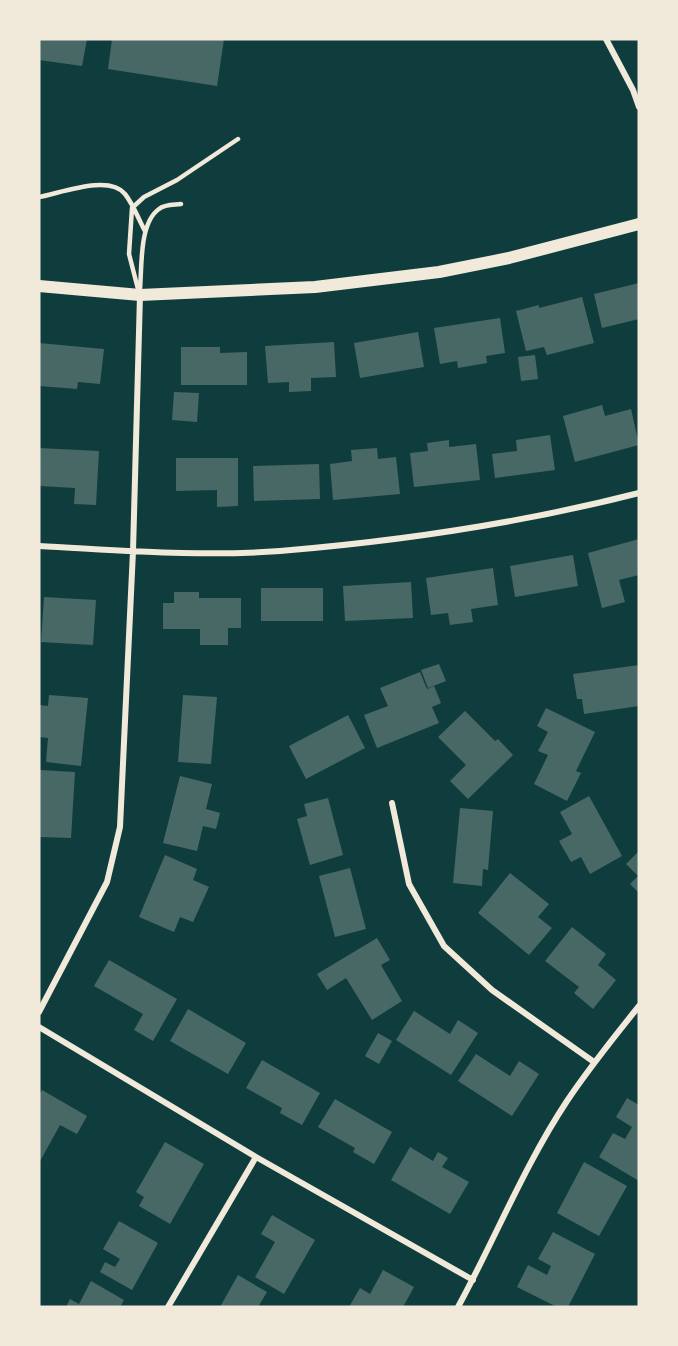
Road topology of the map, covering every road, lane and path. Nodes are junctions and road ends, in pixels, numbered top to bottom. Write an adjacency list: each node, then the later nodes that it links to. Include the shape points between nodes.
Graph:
1 (606, 39): 2 (street)
2 (639, 107)
3 (238, 139): 6 (lane)
4 (39, 197): 6 (lane, via 83,186 107,185 121,189)
5 (181, 204): 8 (lane, via 158,209)
6 (132, 208): 8 (lane); 10 (lane, via 129,254)
7 (639, 224): 10 (main road, via 439,272 315,287)
8 (145, 231): 10 (lane)
9 (39, 286): 10 (main road)
10 (140, 295): 13 (street)
11 (639, 493): 13 (street, via 496,524 388,539 279,551)
12 (39, 546): 13 (street)
13 (133, 551): 16 (street, via 120,826 115,854 107,882)
14 (392, 804): 18 (street, via 409,884 444,946 492,990)
15 (639, 1006): 18 (street)
16 (39, 1012)
17 (39, 1027): 19 (street)
18 (594, 1062): 20 (street, via 547,1134)
19 (256, 1157): 20 (street); 21 (street)
20 (472, 1280): 22 (street)
21 (168, 1307)
22 (458, 1307)

